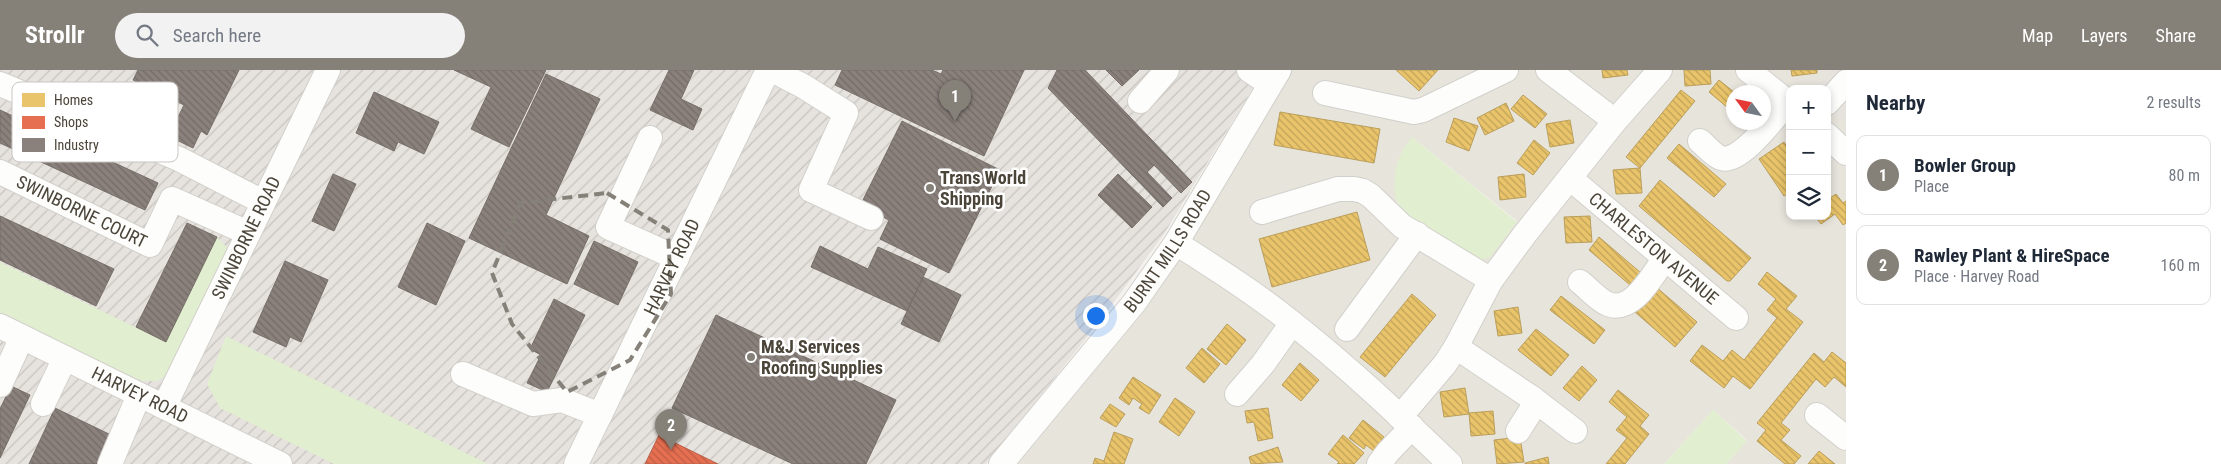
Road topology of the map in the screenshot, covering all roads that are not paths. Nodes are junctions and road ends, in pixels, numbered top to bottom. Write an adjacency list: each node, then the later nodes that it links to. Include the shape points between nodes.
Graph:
1 (328, 70): 27 (street, SWINBORNE ROAD)
2 (770, 70): 29 (street, via 846,113 811,190); 33 (street, HARVEY ROAD)
3 (1167, 70): 16 (street)
4 (1249, 70): 10 (street)
5 (1506, 70): 9 (street)
6 (1548, 70): 19 (street)
7 (1660, 70): 19 (street)
8 (1748, 70): 17 (street)
9 (1475, 76): 14 (street, via 1423,110 1406,111)
10 (1275, 77): 32 (street, BURNT MILLS ROAD)
11 (1846, 82): 15 (street)
12 (0, 84): 13 (street)
13 (12, 89)
14 (1325, 94)
15 (1831, 99)
16 (1140, 101)
17 (1786, 101)
18 (1786, 106): 22 (street, via 1749,145 1729,159 1720,158)
19 (1616, 122): 26 (street)
20 (650, 138): 33 (street, via 608,227)
21 (1831, 139): 23 (street)
22 (1700, 141)
23 (1846, 153)
24 (178, 159): 27 (street)
25 (0, 172): 31 (street, SWINBORNE COURT, via 150,246 172,199)
26 (1571, 179): 34 (street, CHARLESTON AVENUE); 35 (street)
27 (263, 202): 31 (street, SWINBORNE ROAD)
28 (1262, 212): 30 (street, via 1338,189 1354,189 1371,196)
29 (871, 218)
30 (1409, 230): 35 (street); 40 (street)
31 (248, 233): 50 (street, SWINBORNE ROAD)
32 (1176, 242): 38 (street); 60 (street, BURNT MILLS ROAD, via 1134,303)
33 (677, 258): 51 (street, HARVEY ROAD)
34 (1665, 258): 36 (street, via 1644,288 1622,305 1608,304); 37 (street, CHARLESTON AVENUE)
35 (1491, 280): 42 (street)
36 (1580, 282)
37 (1736, 318)
38 (1292, 323): 46 (street); 53 (street)
39 (0, 326): 41 (street, HARVEY ROAD)
40 (1347, 328)
41 (22, 338): 43 (street, HARVEY ROAD); 45 (street)
42 (1456, 347): 48 (street); 53 (street)
43 (65, 358): 47 (street, HARVEY ROAD); 49 (street)
44 (463, 374): 51 (street, via 532,404 562,400)
45 (0, 385)
46 (1237, 394)
47 (139, 395): 50 (street, HARVEY ROAD); 57 (street)
48 (1532, 398): 54 (street, via 1532,409); 55 (street)
49 (43, 404)
50 (164, 407): 58 (street, HARVEY ROAD)
51 (600, 415): 59 (street, HARVEY ROAD)
52 (1817, 415): 56 (street)
53 (1406, 422): 61 (street); 62 (street)
54 (1518, 431)
55 (1575, 431)
56 (1846, 438)
57 (110, 464)
58 (280, 464)
59 (576, 464)
60 (1001, 464)
61 (1379, 464)
62 (1450, 464)

